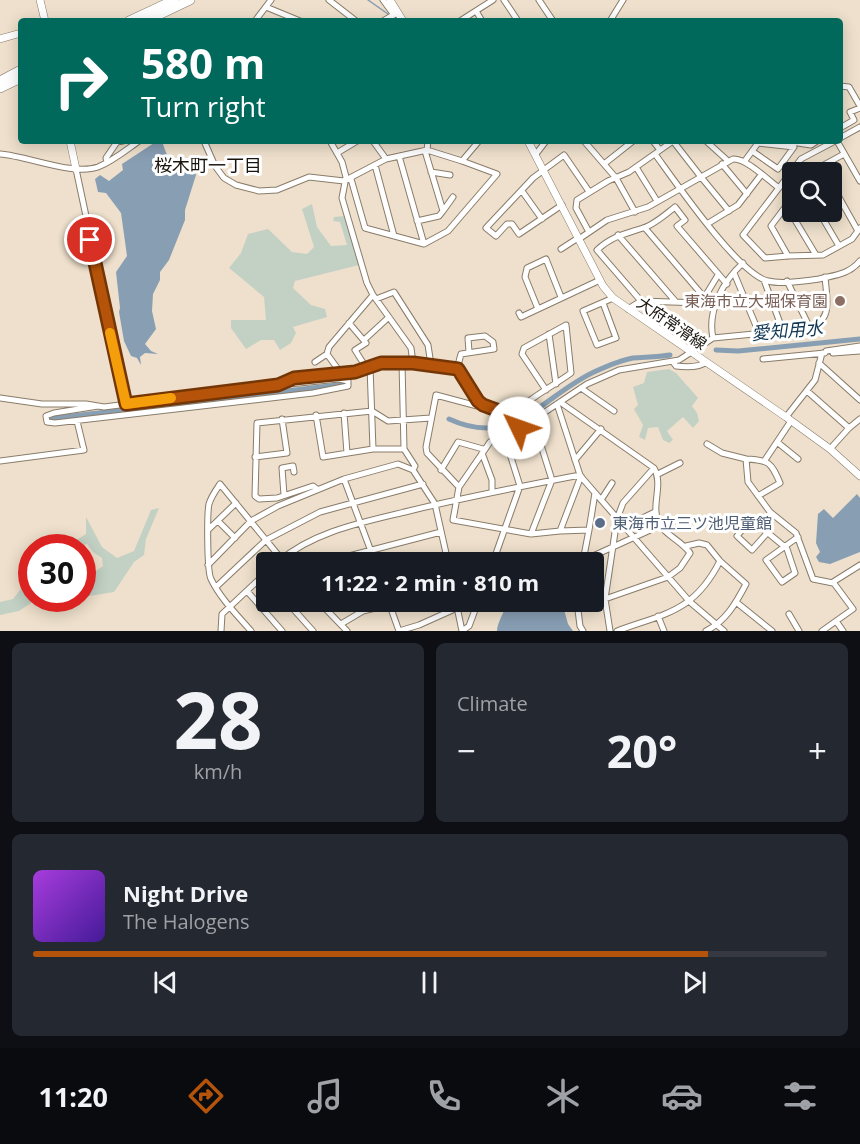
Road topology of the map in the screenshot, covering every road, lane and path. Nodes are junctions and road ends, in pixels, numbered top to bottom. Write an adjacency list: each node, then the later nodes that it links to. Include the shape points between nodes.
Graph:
1 (40, 0): 15 (main road)
2 (174, 0): 16 (highway)
3 (190, 0): 17 (highway)
4 (271, 0): 12 (street)
5 (329, 0): 20 (street)
6 (383, 0): 14 (street)
7 (390, 0): 14 (main road)
8 (493, 0): 13 (street)
9 (504, 0): 25 (street)
10 (539, 0): 26 (street)
11 (623, 0): 27 (street)
12 (266, 7): 18 (street); 19 (street)
13 (476, 11): 23 (street); 24 (street)
14 (396, 14): 21 (street); 22 (main road)
15 (44, 18)
16 (135, 18)
17 (152, 18)
18 (257, 18)
19 (293, 18)
20 (352, 18)
21 (389, 18)
22 (400, 18)
23 (465, 18)
24 (480, 18)
25 (516, 18)
26 (551, 18)
27 (612, 18)
28 (18, 34): 29 (main road)
29 (0, 39)
30 (18, 72): 32 (highway)
31 (18, 79): 34 (highway)
32 (0, 81)
33 (843, 86): 35 (street, via 849,87)
34 (0, 88)
35 (860, 107): 36 (street, via 850,112 854,120)
36 (843, 125)
37 (860, 128): 38 (street)
38 (843, 137)
39 (71, 144): 79 (main road)
40 (116, 144): 72 (street)
41 (134, 144): 72 (street)
42 (205, 144): 86 (street, via 219,173 240,187 269,191 309,177)
43 (332, 144): 65 (street)
44 (352, 144): 65 (street)
45 (375, 144): 70 (street)
46 (427, 144): 62 (street)
47 (476, 144): 71 (street)
48 (530, 144): 67 (main road, 大府常滑線)
49 (544, 144): 67 (street)
50 (587, 144): 76 (street)
51 (619, 144): 61 (street)
52 (629, 144): 61 (street)
53 (654, 144): 64 (street)
54 (669, 144): 64 (street)
55 (675, 144): 84 (street)
56 (713, 144): 73 (street)
57 (757, 144): 63 (street)
58 (772, 144): 63 (street, via 794,147 778,169)
59 (829, 144): 88 (street, via 801,159)
60 (839, 144): 68 (street)
61 (623, 149): 76 (street)
62 (426, 150): 69 (street); 71 (street); 81 (street)
63 (752, 151): 74 (street)
64 (658, 152): 78 (street); 89 (street)
65 (337, 153): 86 (street)
66 (0, 154): 79 (street)
67 (536, 154): 80 (main road, 大府常滑線)
68 (844, 154): 75 (street); 87 (street)
69 (399, 156): 70 (street); 102 (street)
70 (386, 159): 77 (street)
71 (462, 160): 112 (street, via 497,174 448,231)
72 (107, 162): 79 (street, via 95,168)
73 (725, 162): 74 (street, via 738,158); 84 (street); 92 (street)
74 (744, 162): 83 (street)
75 (829, 162)
76 (604, 164): 85 (street)
77 (375, 165): 86 (street); 110 (street)
78 (636, 167): 85 (street); 94 (street)
79 (76, 169): 169 (street)
80 (544, 170): 90 (street, via 564,155); 91 (street); 96 (main road, 大府常滑線)
81 (431, 172): 82 (street); 97 (street)
82 (450, 174)
83 (762, 175): 88 (street); 92 (street)
84 (701, 177): 89 (street); 98 (street)
85 (616, 178): 100 (street); 108 (street, via 576,201)
86 (348, 180): 110 (street, via 365,228); 126 (street, via 342,198 367,283)
87 (860, 181)
88 (779, 188): 116 (street, via 743,235 765,258)
89 (679, 189): 94 (street); 105 (street)
90 (588, 190)
91 (522, 191): 101 (street); 101 (street, via 486,228 496,236 512,224 519,234)
92 (747, 194): 98 (street)
93 (453, 197): 97 (street)
94 (657, 201): 100 (street)
95 (842, 201): 107 (street)
96 (562, 205): 101 (street); 111 (main road, 大府常滑線)
97 (443, 211): 102 (street, via 440,216)
98 (729, 211): 105 (street)
99 (782, 211): 116 (street, via 771,226)
100 (635, 213): 108 (street, via 607,220)
101 (542, 219)
102 (417, 221): 112 (street)
103 (796, 222): 115 (street)
104 (825, 222): 113 (street)
105 (707, 224): 118 (street)
106 (645, 228): 109 (street); 120 (street, via 675,207 685,220 677,226); 128 (street)
107 (859, 230): 113 (street)
108 (588, 232): 111 (street)
109 (618, 235): 130 (street, via 597,250); 131 (street)
110 (394, 236): 112 (street)
111 (579, 239): 114 (street); 122 (main road, 大府常滑線)
112 (424, 244)
113 (839, 246): 115 (street)
114 (561, 249)
115 (816, 255): 116 (street)
116 (788, 256)
117 (860, 261): 121 (street, via 847,272)
118 (743, 263): 119 (street); 123 (street)
119 (734, 273): 125 (street); 140 (street)
120 (718, 275): 125 (street); 128 (street)
121 (825, 277): 124 (street); 138 (street, via 827,310 821,321)
122 (600, 280): 127 (street); 129 (main road, 大府常滑線)
123 (764, 280): 124 (street); 139 (street)
124 (787, 281): 138 (street)
125 (727, 284): 142 (street, via 711,316)
126 (375, 297): 136 (street); 137 (street); 157 (street, via 394,292 428,345)
127 (561, 297): 133 (street); 133 (street, via 546,259 527,268 525,277)
128 (704, 297): 131 (street, via 701,303)
129 (613, 298): 132 (street); 134 (main road, 大府常滑線)
130 (641, 301): 131 (street); 134 (street)
131 (676, 302)
132 (603, 303): 132 (street, via 583,311 597,345 615,338)
133 (538, 309): 135 (street, via 521,317)
134 (628, 309): 147 (main road, 大府常滑線)
135 (519, 313)
136 (389, 316): 143 (street); 155 (street, via 411,348)
137 (349, 323): 143 (street); 149 (street)
138 (810, 328): 139 (street)
139 (783, 331): 140 (street)
140 (759, 333): 142 (street)
141 (549, 334): 161 (street); 161 (street, via 566,325 571,373); 164 (street, via 524,348 522,354)
142 (713, 338): 147 (street)
143 (364, 340): 158 (street, via 366,343 355,350)
144 (860, 346): 148 (street)
145 (860, 351): 148 (street)
146 (470, 352): 146 (street, via 494,349 493,342 485,336 468,338); 159 (street, via 460,354)
147 (691, 352): 152 (street); 153 (main road, 大府常滑線)
148 (824, 353): 150 (street); 156 (street)
149 (327, 354): 151 (street); 160 (street)
150 (763, 359)
151 (315, 362)
152 (673, 362): 153 (street, via 684,367); 163 (street, via 620,370)
153 (706, 362): 179 (main road, 大府常滑線)
154 (402, 363): 155 (street); 158 (street, via 381,363); 183 (street)
155 (413, 363): 157 (street)
156 (819, 363): 165 (street, via 815,380); 167 (street)
157 (431, 365): 159 (street)
158 (369, 368): 160 (street); 172 (street)
159 (457, 369): 170 (street)
160 (340, 372): 162 (street, via 294,378)
161 (556, 384): 164 (street)
162 (278, 385): 169 (street); 182 (street, via 348,381 348,386 339,389)
163 (581, 388): 168 (street); 173 (street)
164 (546, 390): 176 (street, via 522,406)
165 (807, 391): 179 (street); 185 (street)
166 (0, 398): 171 (street)
167 (860, 400)
168 (558, 403): 181 (street); 186 (street); 198 (street)
169 (126, 404): 171 (street)
170 (483, 405): 176 (street); 177 (street, via 436,394)
171 (99, 406): 182 (street, via 46,416 47,422)
172 (372, 411): 174 (street); 183 (street, via 388,421); 190 (street)
173 (614, 411)
174 (344, 413): 175 (street); 194 (street)
175 (316, 415): 178 (street); 194 (street, via 323,457)
176 (514, 417): 184 (street)
177 (431, 418): 183 (street); 204 (street, via 427,453)
178 (282, 419): 195 (street, via 257,423); 195 (street, via 287,453)
179 (789, 419): 188 (street); 192 (main road, 大府常滑線)
180 (860, 419): 185 (street)
181 (533, 420): 184 (street); 210 (street)
182 (77, 421): 200 (street, via 84,450)
183 (404, 421): 191 (street)
184 (518, 426): 187 (street)
185 (849, 428): 192 (street)
186 (601, 429): 198 (street); 202 (street)
187 (504, 435): 193 (street); 213 (street)
188 (777, 442): 197 (street); 199 (street)
189 (707, 444): 196 (street, via 722,453)
190 (373, 449): 191 (street); 194 (street)
191 (404, 449): 203 (street, via 415,466)
192 (830, 449): 208 (main road, 大府常滑線)
193 (483, 451): 204 (street, via 458,442); 214 (street); 216 (street)
194 (347, 453)
195 (255, 458): 218 (street, via 255,496 259,499)
196 (746, 459): 199 (street); 219 (street, via 748,482)
197 (798, 459)
198 (575, 460): 207 (street)
199 (765, 460): 219 (street, via 780,483)
200 (0, 461)
201 (680, 463): 206 (street)
202 (654, 468): 206 (street); 226 (street, via 623,503)
203 (413, 470): 209 (street, via 398,464); 212 (street)
204 (441, 470): 214 (street)
205 (294, 472): 218 (street, via 293,466 282,468)
206 (658, 474): 225 (street)
207 (581, 475): 210 (street); 217 (street); 235 (street)
208 (860, 476)
209 (344, 479): 215 (street); 222 (street)
210 (552, 480): 213 (street); 238 (street)
211 (612, 483): 221 (street)
212 (423, 484): 222 (street); 224 (street)
213 (519, 486): 216 (street); 233 (street)
214 (459, 487): 220 (street)
215 (317, 489): 218 (street, via 313,486); 228 (street)
216 (492, 492): 220 (street)
217 (595, 493): 221 (street); 234 (street)
218 (284, 495)
219 (758, 495): 239 (street, via 770,512)
220 (458, 499): 224 (street); 233 (street, via 453,520)
221 (601, 500): 226 (street)
222 (352, 502): 229 (street); 242 (street, via 320,512)
223 (236, 503): 227 (street); 228 (street); 232 (street, via 220,484 209,505)
224 (435, 504): 229 (street); 236 (street)
225 (655, 512): 230 (street); 231 (street)
226 (617, 519): 231 (street); 244 (street)
227 (218, 521): 232 (street); 240 (street)
228 (251, 521): 240 (street); 242 (street)
229 (360, 523): 246 (street); 248 (street, via 313,540)
230 (659, 526): 241 (street); 243 (street)
231 (624, 527): 241 (street)
232 (210, 529): 255 (street)
233 (506, 530): 238 (street); 251 (street)
234 (589, 530): 235 (street); 252 (street)
235 (561, 531): 238 (street)
236 (441, 532): 246 (street); 250 (street)
237 (768, 532): 237 (street, via 751,519 737,536 752,550); 245 (street)
238 (531, 534)
239 (798, 537): 245 (street); 258 (street, via 813,579)
240 (235, 538): 255 (street)
241 (633, 538): 244 (street); 257 (street)
242 (266, 540): 247 (street); 260 (street)
243 (686, 546): 254 (street, via 703,543); 257 (street, via 690,553)
244 (612, 547): 253 (street); 262 (street)
245 (784, 547): 245 (street, via 766,560 782,582 795,573)
246 (370, 551): 249 (street)
247 (274, 552)
248 (296, 552)
249 (366, 552)
250 (444, 552)
251 (497, 552)
252 (584, 552)
253 (602, 552)
254 (720, 561): 263 (street); 264 (street, via 746,584)
255 (208, 564): 260 (street)
256 (860, 565): 258 (street)
257 (668, 577): 262 (street); 263 (street)
258 (833, 583): 267 (street)
259 (256, 584): 261 (street)
260 (216, 587): 266 (street)
261 (246, 591): 266 (street); 283 (street)
262 (605, 599): 289 (street)
263 (690, 602): 277 (street); 280 (street)
264 (736, 602): 280 (street); 294 (street)
265 (860, 603): 267 (street)
266 (230, 607): 281 (street, via 222,614); 282 (street)
267 (853, 609): 278 (street)
268 (296, 612): 284 (street)
269 (330, 612): 279 (street)
270 (361, 612): 279 (street)
271 (392, 612): 286 (street)
272 (443, 612): 286 (street)
273 (458, 612): 287 (street)
274 (474, 612): 287 (street, via 469,626)
275 (578, 612): 288 (street)
276 (789, 614): 295 (street)
277 (658, 616): 290 (street); 291 (street)
278 (836, 621): 296 (street); 297 (street)
279 (341, 624): 285 (street)
280 (717, 626): 292 (street); 293 (street)
281 (221, 631)
282 (251, 631)
283 (282, 631)
284 (314, 631)
285 (347, 631)
286 (399, 631)
287 (462, 631)
288 (583, 631)
289 (610, 631)
290 (617, 631)
291 (664, 631)
292 (706, 631)
293 (724, 631)
294 (772, 631)
295 (799, 631)
296 (822, 631)
297 (843, 631)

